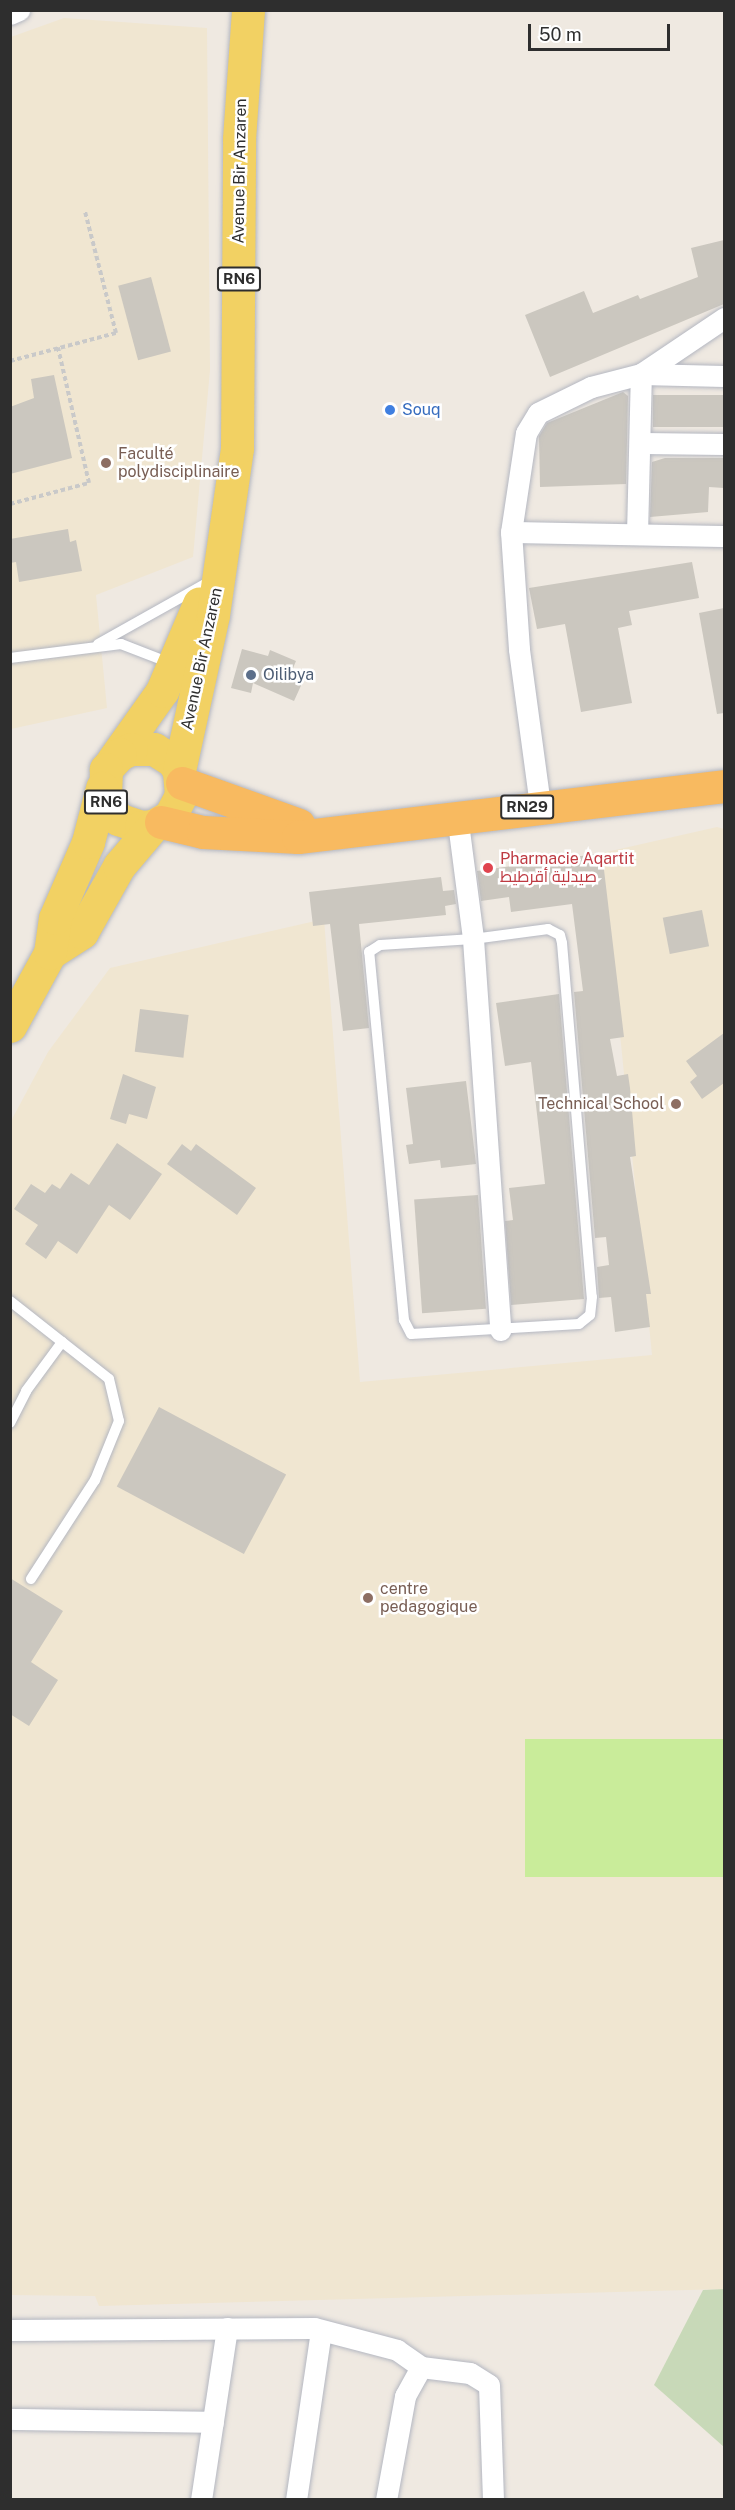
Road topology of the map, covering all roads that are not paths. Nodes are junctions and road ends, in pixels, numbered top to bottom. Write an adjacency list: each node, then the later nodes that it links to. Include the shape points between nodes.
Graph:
1 (19, 10): 3 (street)
2 (248, 10): 12 (main road, Avenue Bir Anzaren / RN6, via 239,139 237,448)
3 (10, 14)
4 (724, 318): 5 (street)
5 (641, 374): 6 (street); 7 (street); 9 (street, via 591,387 538,413 526,433)
6 (724, 376)
7 (642, 443): 8 (street); 10 (street)
8 (724, 444)
9 (511, 532): 10 (street); 20 (street, via 519,649)
10 (637, 534): 11 (street)
11 (724, 536)
12 (223, 547): 13 (main road, Avenue Bir Anzaren / RN6); 18 (main road, Avenue Bir Anzaren / RN6)
13 (205, 584): 14 (lane); 16 (main road, Avenue Bir Anzaren / RN6)
14 (97, 645): 15 (lane); 16 (lane, via 134,647)
15 (10, 658)
16 (176, 666): 17 (main road, Avenue Bir Anzaren / RN6)
17 (107, 775): 18 (main road, via 131,749 154,748 173,761); 22 (main road, RN6, via 105,800 118,819 129,825); 25 (main road, RN6, via 88,842 55,918)
18 (180, 777): 22 (main road, RN6, via 177,806); 23 (highway, RN29, via 278,820)
19 (724, 786): 20 (highway, RN29)
20 (540, 806): 21 (highway, RN29)
21 (457, 815): 23 (highway, RN29); 24 (street)
22 (157, 824): 23 (highway, RN29, via 203,832 298,837); 25 (main road, RN6, via 119,866 82,932)
23 (330, 832)
24 (472, 939): 28 (street); 28 (lane, via 549,929 560,935 592,1297 590,1315 579,1324); 28 (lane, via 380,945 371,949 368,957 406,1329 425,1336)
25 (50, 953): 26 (main road, RN6)
26 (10, 1026)
27 (10, 1301): 29 (lane)
28 (500, 1330)
29 (62, 1342): 30 (lane, via 26,1391); 31 (lane, via 109,1379 119,1421 95,1480)
30 (10, 1423)
31 (31, 1579)
32 (227, 2328): 33 (street); 34 (street); 37 (street)
33 (10, 2330)
34 (321, 2331): 35 (street, via 397,2350); 39 (street)
35 (421, 2367): 40 (street, via 405,2396); 41 (street, via 470,2373 489,2385)
36 (10, 2419): 37 (street)
37 (213, 2422): 38 (street)
38 (201, 2499)
39 (296, 2499)
40 (386, 2499)
41 (494, 2499)

